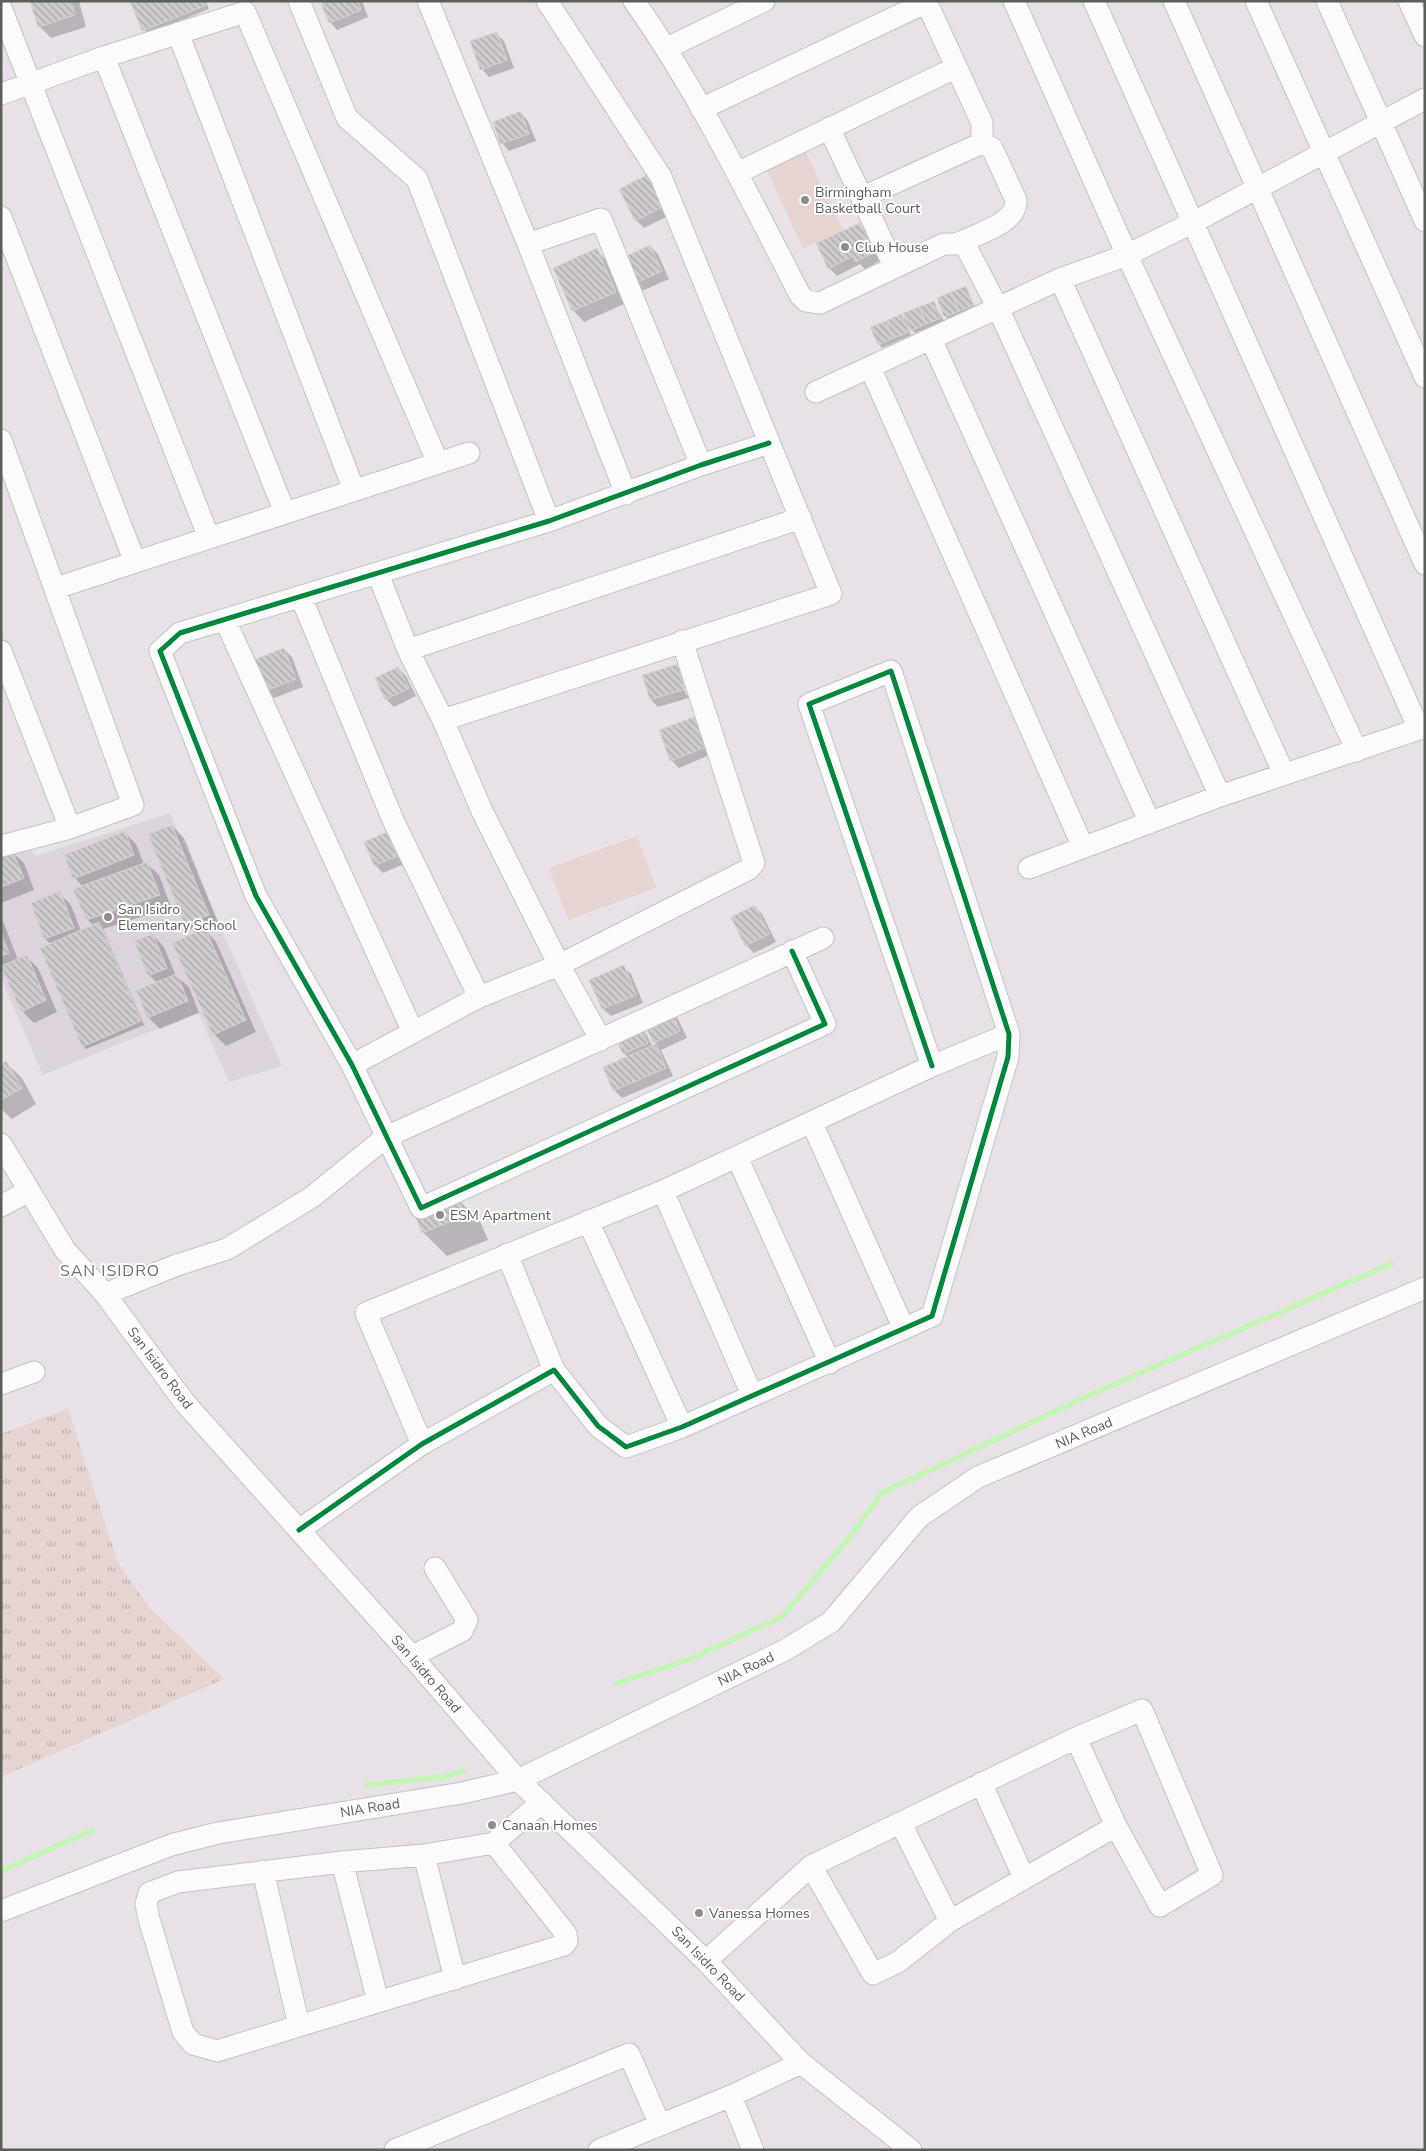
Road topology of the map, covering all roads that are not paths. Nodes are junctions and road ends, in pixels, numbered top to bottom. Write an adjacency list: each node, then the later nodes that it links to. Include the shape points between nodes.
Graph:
1 (299, 1): 52 (street, via 347,118 417,179)
2 (428, 1): 34 (street)
3 (547, 1): 44 (street, via 661,177)
4 (634, 1): 16 (street)
5 (764, 1): 16 (street)
6 (1014, 1): 35 (street)
7 (1094, 1): 32 (street)
8 (1174, 1): 28 (street)
9 (1256, 1): 26 (street)
10 (1327, 1): 23 (street)
11 (1409, 1): 15 (street)
12 (927, 2): 18 (street); 22 (street)
13 (1, 8): 19 (street)
14 (178, 33): 17 (street); 46 (street, via 245,12); 48 (street)
15 (1425, 36)
16 (667, 48): 22 (street)
17 (104, 57): 19 (street); 50 (street)
18 (955, 68): 24 (street); 25 (street, via 982,123)
19 (30, 83): 20 (street); 53 (street)
20 (1, 94)
21 (1425, 99): 23 (street)
22 (701, 109): 27 (street)
23 (1381, 123): 26 (street); 31 (street)
24 (829, 128): 27 (street); 29 (street)
25 (982, 143): 29 (street); 33 (street, via 992,148 1016,200 1016,208 1010,217)
26 (1325, 153): 28 (street); 41 (street)
27 (737, 173): 36 (street, via 800,296 806,301 820,303)
28 (1259, 188): 32 (street); 55 (street)
29 (863, 197): 36 (street)
30 (1, 217): 54 (street)
31 (1425, 221)
32 (1192, 223): 35 (street); 64 (street)
33 (963, 242): 36 (street, via 944,244); 38 (street)
34 (528, 244): 47 (street, via 601,219); 49 (street)
35 (1127, 255): 37 (street); 65 (street)
36 (894, 266)
37 (1060, 279): 38 (street); 66 (street)
38 (998, 308): 39 (street); 67 (street)
39 (931, 339): 40 (street); 68 (street)
40 (870, 367): 42 (street); 71 (street)
41 (1425, 377)
42 (816, 392)
43 (1, 440): 57 (street)
44 (769, 443): 47 (street); 51 (street)
45 (469, 453): 46 (street)
46 (438, 463): 48 (street)
47 (701, 465): 49 (street)
48 (354, 490): 50 (street)
49 (626, 494): 52 (street)
50 (285, 513): 53 (street)
51 (801, 518): 60 (street, via 831,594); 61 (street)
52 (549, 521): 56 (street)
53 (209, 538): 54 (street)
54 (135, 562): 57 (street)
55 (1425, 564)
56 (378, 574): 58 (street); 61 (street)
57 (56, 588): 69 (street, via 133,805)
58 (301, 597): 59 (street); 76 (street, via 393,820)
59 (226, 620): 77 (street); 80 (street, via 180,633 160,651 256,896)
60 (682, 641): 63 (street); 75 (street, via 754,863 749,869)
61 (408, 650): 63 (street)
62 (1, 652): 69 (street)
63 (443, 720): 75 (street, via 482,811)
64 (1422, 728): 65 (street)
65 (1356, 750): 66 (street)
66 (1284, 774): 67 (street)
67 (1220, 796): 68 (street)
68 (1150, 823): 71 (street)
69 (70, 828): 70 (street)
70 (1, 846)
71 (1084, 847): 72 (street)
72 (1029, 868)
73 (823, 938): 74 (street)
74 (792, 951): 79 (street); 83 (street, via 825,1024 421,1208)
75 (559, 965): 76 (street); 79 (street)
76 (479, 997): 77 (street)
77 (413, 1032): 80 (street)
78 (1009, 1034): 81 (street); 81 (street, via 892,671 809,704); 93 (street, via 1008,1057 932,1316)
79 (600, 1040): 83 (street)
80 (352, 1065): 83 (street)
81 (932, 1066): 82 (street)
82 (812, 1123): 85 (street); 93 (street)
83 (386, 1137): 92 (street, via 312,1197 228,1249)
84 (1, 1144): 86 (street, San Isidro Road)
85 (737, 1157): 87 (street); 94 (street)
86 (29, 1191): 88 (street); 92 (street, San Isidro Road, via 65,1250)
87 (663, 1191): 89 (street); 98 (street)
88 (1, 1206)
89 (588, 1221): 90 (street); 99 (street)
90 (507, 1254): 95 (street); 100 (street, via 366,1313)
91 (1423, 1293): 105 (street, NIA Road, via 978,1478 919,1518 831,1622 786,1650)
92 (105, 1294): 101 (street, San Isidro Road, via 185,1403)
93 (904, 1329): 94 (street)
94 (830, 1362): 98 (street)
95 (554, 1370): 99 (street, via 598,1426 626,1447); 100 (street)
96 (34, 1372): 97 (street)
97 (1, 1384)
98 (752, 1395): 99 (street)
99 (682, 1427)
100 (422, 1444): 101 (street)
101 (299, 1530): 103 (street, San Isidro Road)
102 (435, 1568): 103 (street, via 467,1620 466,1626)
103 (412, 1657): 105 (street, San Isidro Road)
104 (1076, 1738): 106 (street); 109 (street); 109 (street, via 1142,1710 1212,1875 1160,1906)
105 (518, 1780): 107 (street, San Isidro Road); 116 (street, NIA Road, via 462,1793 190,1840 126,1861)
106 (981, 1783): 108 (street); 115 (street)
107 (542, 1802): 110 (street); 118 (street, San Isidro Road)
108 (900, 1824): 113 (street); 117 (street)
109 (1116, 1826): 115 (street)
110 (494, 1843): 111 (street); 119 (street, via 566,1934 567,1941 564,1945)
111 (424, 1855): 112 (street); 119 (street)
112 (342, 1862): 114 (street); 120 (street)
113 (811, 1866): 117 (street, via 873,1974 898,1962); 118 (street)
114 (263, 1871): 121 (street); 121 (street, via 178,1882 149,1893 146,1904 149,1919 182,2032 192,2044 217,2051)
115 (1024, 1878): 117 (street)
116 (1, 1911)
117 (950, 1921)
118 (706, 1961): 122 (street, San Isidro Road)
119 (455, 1979): 120 (street)
120 (378, 2001): 121 (street)
121 (299, 2026)
122 (802, 2063): 123 (street); 128 (street, San Isidro Road)
123 (731, 2096): 124 (street); 127 (street)
124 (660, 2124): 125 (street, via 628,2054); 126 (street)
125 (395, 2150)
126 (600, 2150)
127 (753, 2150)
128 (911, 2150)

